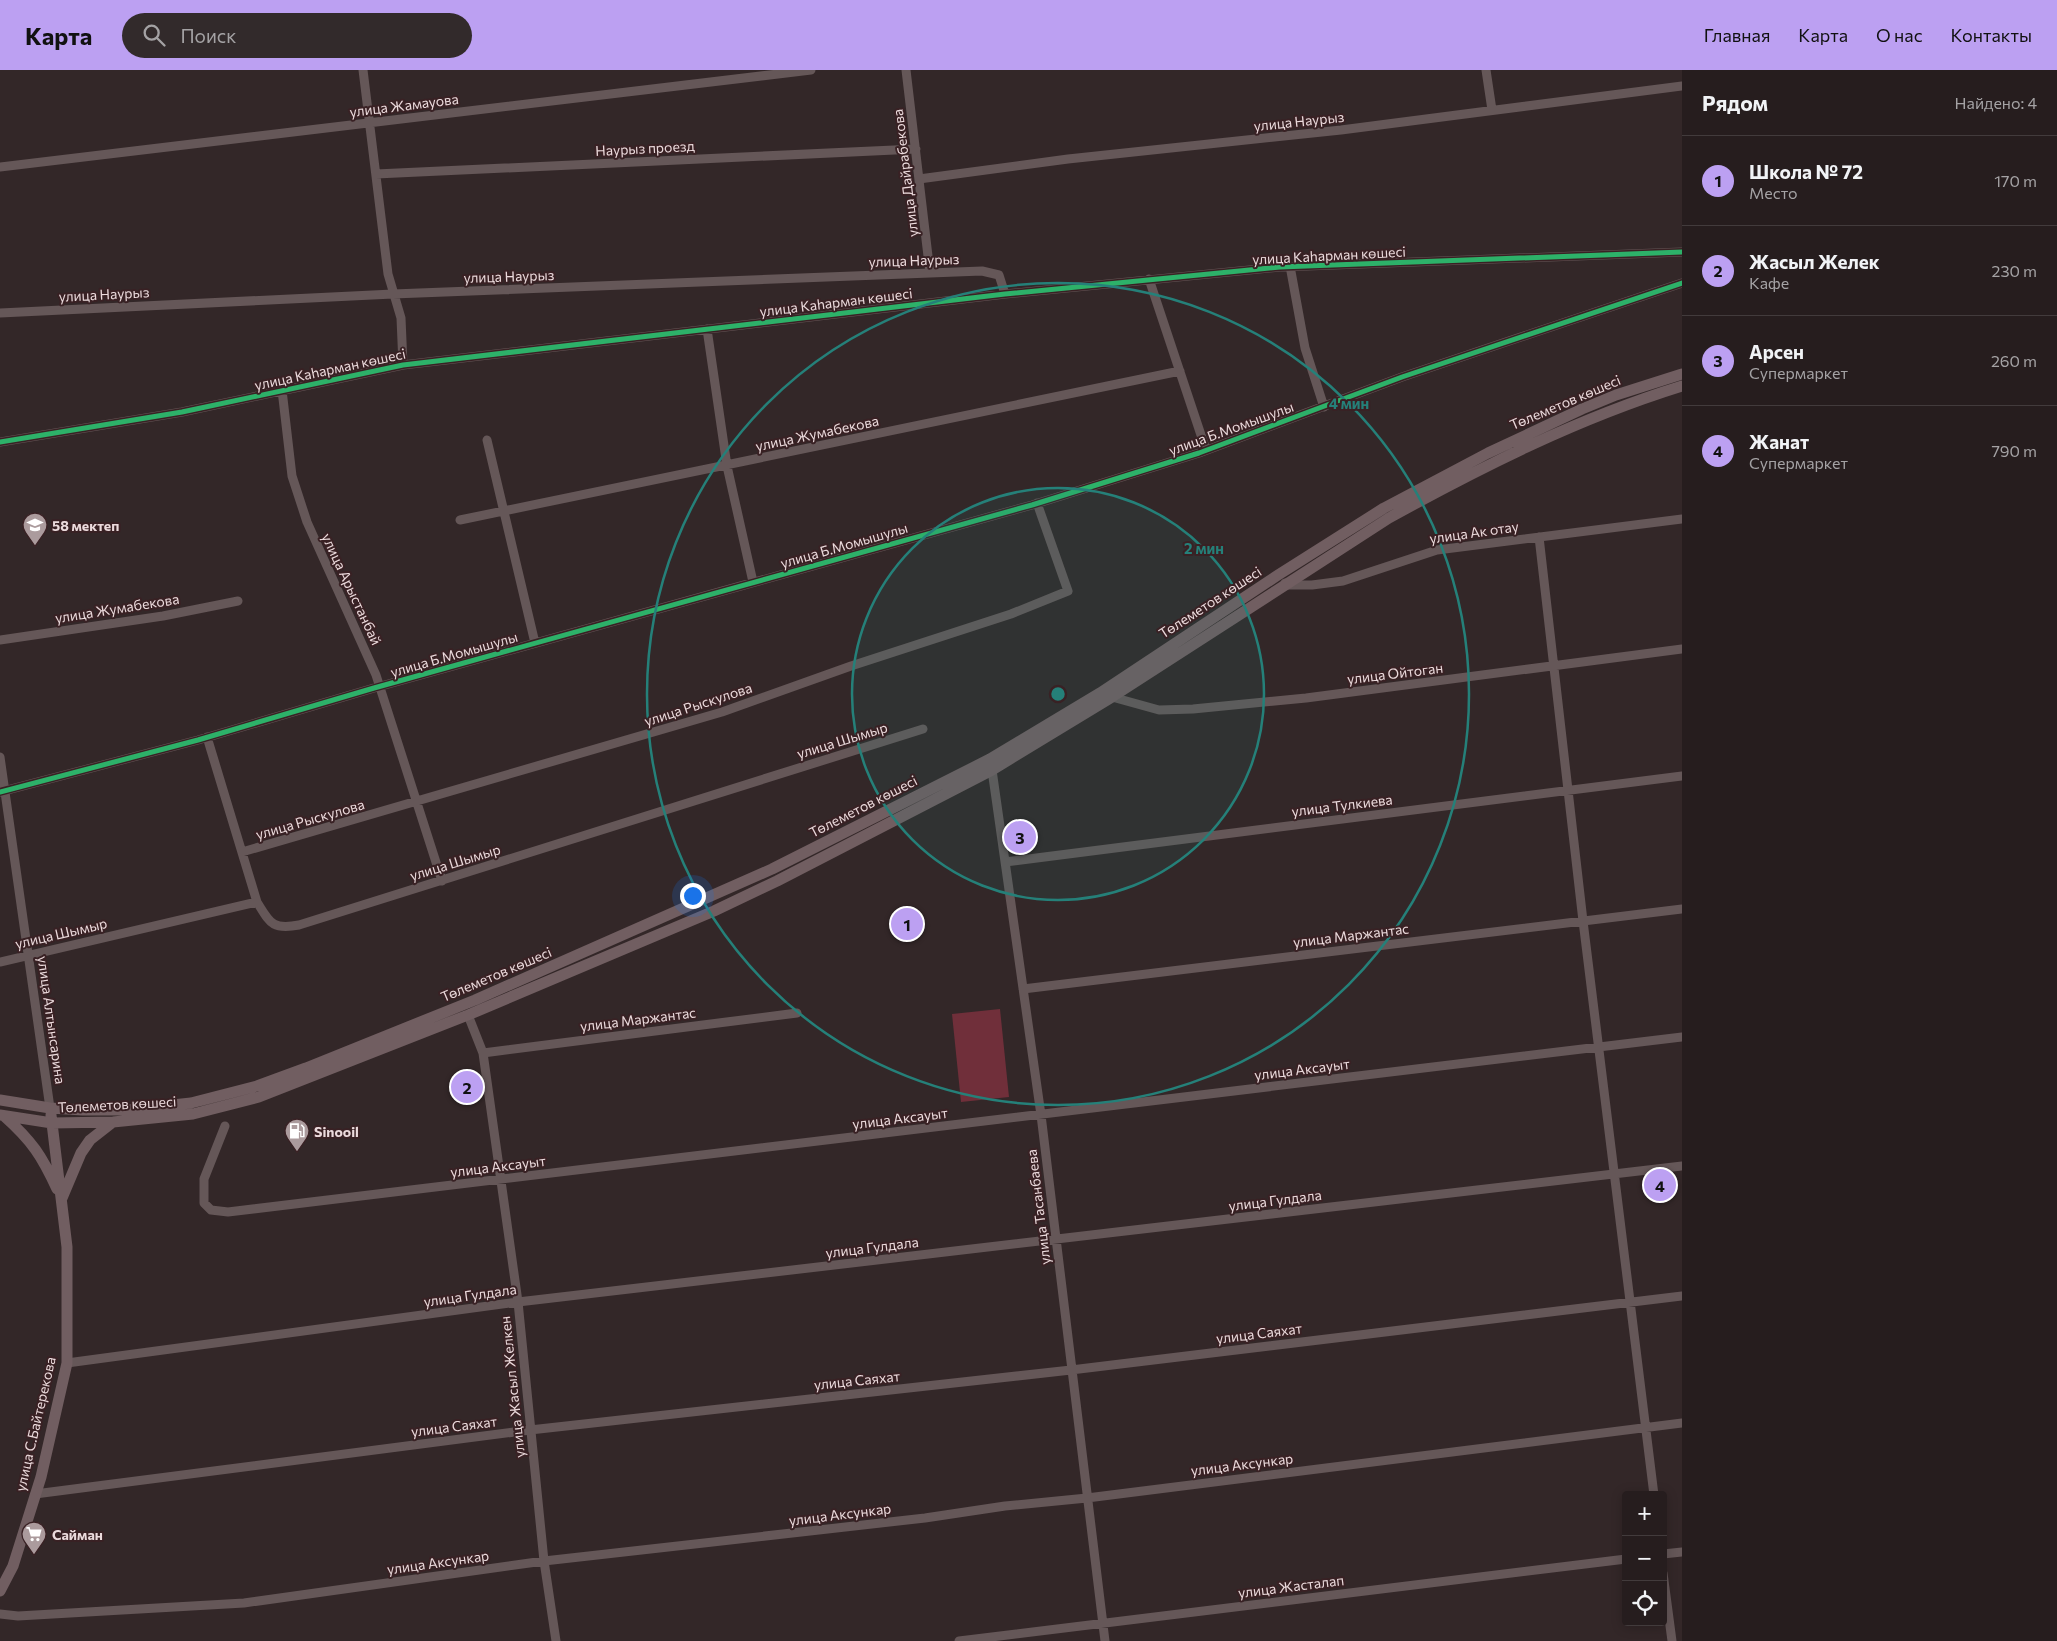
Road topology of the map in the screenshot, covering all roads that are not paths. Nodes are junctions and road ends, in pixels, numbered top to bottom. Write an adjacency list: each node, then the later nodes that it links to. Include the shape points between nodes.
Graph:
1 (363, 70): 7 (street)
2 (810, 70): 7 (street, улица Жамауова)
3 (906, 70): 8 (street, улица Дайрабекова)
4 (1486, 70): 6 (street)
5 (1682, 86): 6 (street, улица Наурыз)
6 (1492, 110): 11 (street, улица Наурыз)
7 (369, 123): 9 (street, улица Жамауова); 10 (street)
8 (916, 149): 10 (street, Наурыз проезд); 11 (street, улица Дайрабекова)
9 (0, 167)
10 (376, 174): 17 (street)
11 (919, 179): 14 (street, улица Дайрабекова)
12 (1682, 252): 13 (street, улица Каһарман көшесі)
13 (1290, 266): 15 (street, улица Каһарман көшесі); 26 (street, via 1305,348)
14 (930, 273): 17 (street, улица Наурыз); 18 (street, улица Наурыз, via 982,271 999,275)
15 (1149, 279): 18 (street, улица Каһарман көшесі); 22 (street)
16 (1682, 283): 26 (street, улица Б.Момышулы)
17 (393, 294): 19 (street, улица Наурыз); 21 (street, via 400,318)
18 (1005, 294): 20 (street, улица Каһарман көшесі)
19 (0, 313)
20 (707, 329): 21 (street, улица Каһарман көшесі); 30 (street)
21 (403, 365): 25 (street, улица Каһарман көшесі)
22 (1180, 371): 29 (street); 30 (street, улица Жумабекова)
23 (1682, 374): 36 (main road, Төлеметов көшесі, via 1616,395 1488,453 1384,508)
24 (1682, 386): 38 (main road, Төлеметов көшесі, via 1620,408 1495,462 1389,518)
25 (282, 390): 28 (street, улица Каһарман көшесі, via 182,412); 44 (street, улица Арыстанбай, via 292,476 307,522 357,630)
26 (1324, 406): 29 (street, улица Б.Момышулы)
27 (486, 440): 32 (street)
28 (0, 442)
29 (1206, 450): 31 (street, улица Б.Момышулы)
30 (727, 466): 32 (street, улица Жумабекова); 37 (street)
31 (1037, 503): 37 (street, улица Б.Момышулы); 53 (street, улица Рыскулова, via 1068,591 1011,614 722,712)
32 (504, 512): 34 (street, улица Жумабекова); 41 (street)
33 (1682, 519): 35 (street, улица Ак отау)
34 (460, 520)
35 (1539, 537): 38 (street, улица Ак отау, via 1437,550 1343,581); 43 (street)
36 (1278, 575): 38 (street); 69 (main road, Төлеметов көшесі, via 1100,693 990,759 772,869 474,1000 306,1068 231,1093 191,1103 126,1110)
37 (753, 582): 41 (street, улица Б.Момышулы)
38 (1286, 585): 45 (main road, Төлеметов көшесі)
39 (238, 601): 40 (street, улица Жумабекова, via 145,619)
40 (0, 640)
41 (535, 643): 44 (street, улица Б.Момышулы)
42 (1682, 649): 43 (street, улица Ойтоган)
43 (1553, 666): 45 (street, улица Ойтоган, via 1193,709 1158,710); 51 (street)
44 (379, 687): 47 (street, улица Б.Момышулы); 53 (street, улица Арыстанбай)
45 (1112, 697): 49 (main road, Төлеметов көшесі)
46 (923, 729): 56 (street, улица Шымыр)
47 (207, 737): 52 (street, улица Б.Момышулы); 54 (street)
48 (0, 757): 52 (street, улица Алтынсарина)
49 (992, 770): 55 (street, улица Тасанбаева); 64 (main road, Төлеметов көшесі, via 770,885)
50 (1682, 776): 51 (street, улица Тулкиева)
51 (1569, 790): 55 (street, улица Тулкиева); 59 (street)
52 (3, 791): 60 (street, улица Алтынсарина)
53 (417, 803): 54 (street, улица Рыскулова); 56 (street, улица Арыстанбай)
54 (242, 852): 57 (street)
55 (1005, 862): 62 (street, улица Тасанбаева)
56 (442, 881): 57 (street, улица Шымыр, via 283,928 267,918)
57 (257, 902): 60 (street, улица Шымыр)
58 (1682, 908): 59 (street, улица Маржантас)
59 (1584, 921): 62 (street, улица Маржантас); 66 (street)
60 (30, 955): 61 (street, улица Шымыр); 69 (street, улица Алтынсарина)
61 (0, 962)
62 (1023, 989): 70 (street, улица Тасанбаева)
63 (797, 1012): 67 (street, улица Маржантас)
64 (468, 1014): 67 (street, улица Жасыл Желкен); 72 (main road, Төлеметов көшесі, via 259,1098 194,1114)
65 (1682, 1037): 66 (street, улица Аксауыт)
66 (1600, 1047): 70 (street, улица Аксауыт); 76 (street)
67 (483, 1053): 77 (street, улица Жасыл Желкен)
68 (0, 1100): 69 (main road, Төлеметов көшесі)
69 (50, 1108): 73 (main road, улица С.Байтерекова)
70 (1040, 1115): 77 (street, улица Аксауыт); 79 (street, улица Тасанбаева)
71 (2, 1116): 73 (main road, Төлеметов көшесі); 78 (main road, via 39,1152)
72 (114, 1122): 73 (main road, Төлеметов көшесі); 78 (main road, via 90,1140)
73 (52, 1123): 78 (main road, улица С.Байтерекова)
74 (225, 1126): 77 (street, улица Аксауыт, via 204,1179 204,1203 211,1210 228,1212)
75 (1682, 1166): 76 (street, улица Гулдала)
76 (1616, 1174): 79 (street, улица Гулдала); 82 (street)
77 (500, 1180): 81 (street, улица Жасыл Желкен)
78 (62, 1200): 83 (main road, улица С.Байтерекова, via 67,1247)
79 (1055, 1240): 81 (street, улица Гулдала); 84 (street, улица Тасанбаева)
80 (1682, 1296): 82 (street, улица Саяхат)
81 (518, 1302): 83 (street, улица Гулдала); 87 (street, улица Жасыл Желкен)
82 (1631, 1302): 84 (street, улица Саяхат); 86 (street)
83 (67, 1362): 89 (main road, улица С.Байтерекова)
84 (1070, 1370): 87 (street, улица Саяхат); 90 (street, улица Тасанбаева)
85 (1682, 1423): 86 (street, улица Аксункар)
86 (1645, 1427): 88 (street); 90 (street, улица Аксункар)
87 (530, 1430): 89 (street, улица Саяхат); 94 (street, улица Жасыл Желкен)
88 (1653, 1491)
89 (35, 1494): 96 (main road, улица С.Байтерекова, via 13,1566)
90 (1087, 1498): 94 (street, улица Аксункар); 98 (street, улица Тасанбаева)
91 (1682, 1552): 92 (street)
92 (1667, 1554)
93 (1622, 1559): 98 (street, улица Жасталап)
94 (544, 1561): 97 (street, улица Аксункар, via 244,1603 18,1616); 99 (street, улица Жасыл Желкен)
95 (1664, 1581): 102 (street)
96 (0, 1591)
97 (0, 1614)
98 (1102, 1623): 100 (street, улица Жасталап); 101 (street, улица Тасанбаева)
99 (556, 1641)
100 (959, 1641)
101 (1105, 1641)
102 (1672, 1641)

